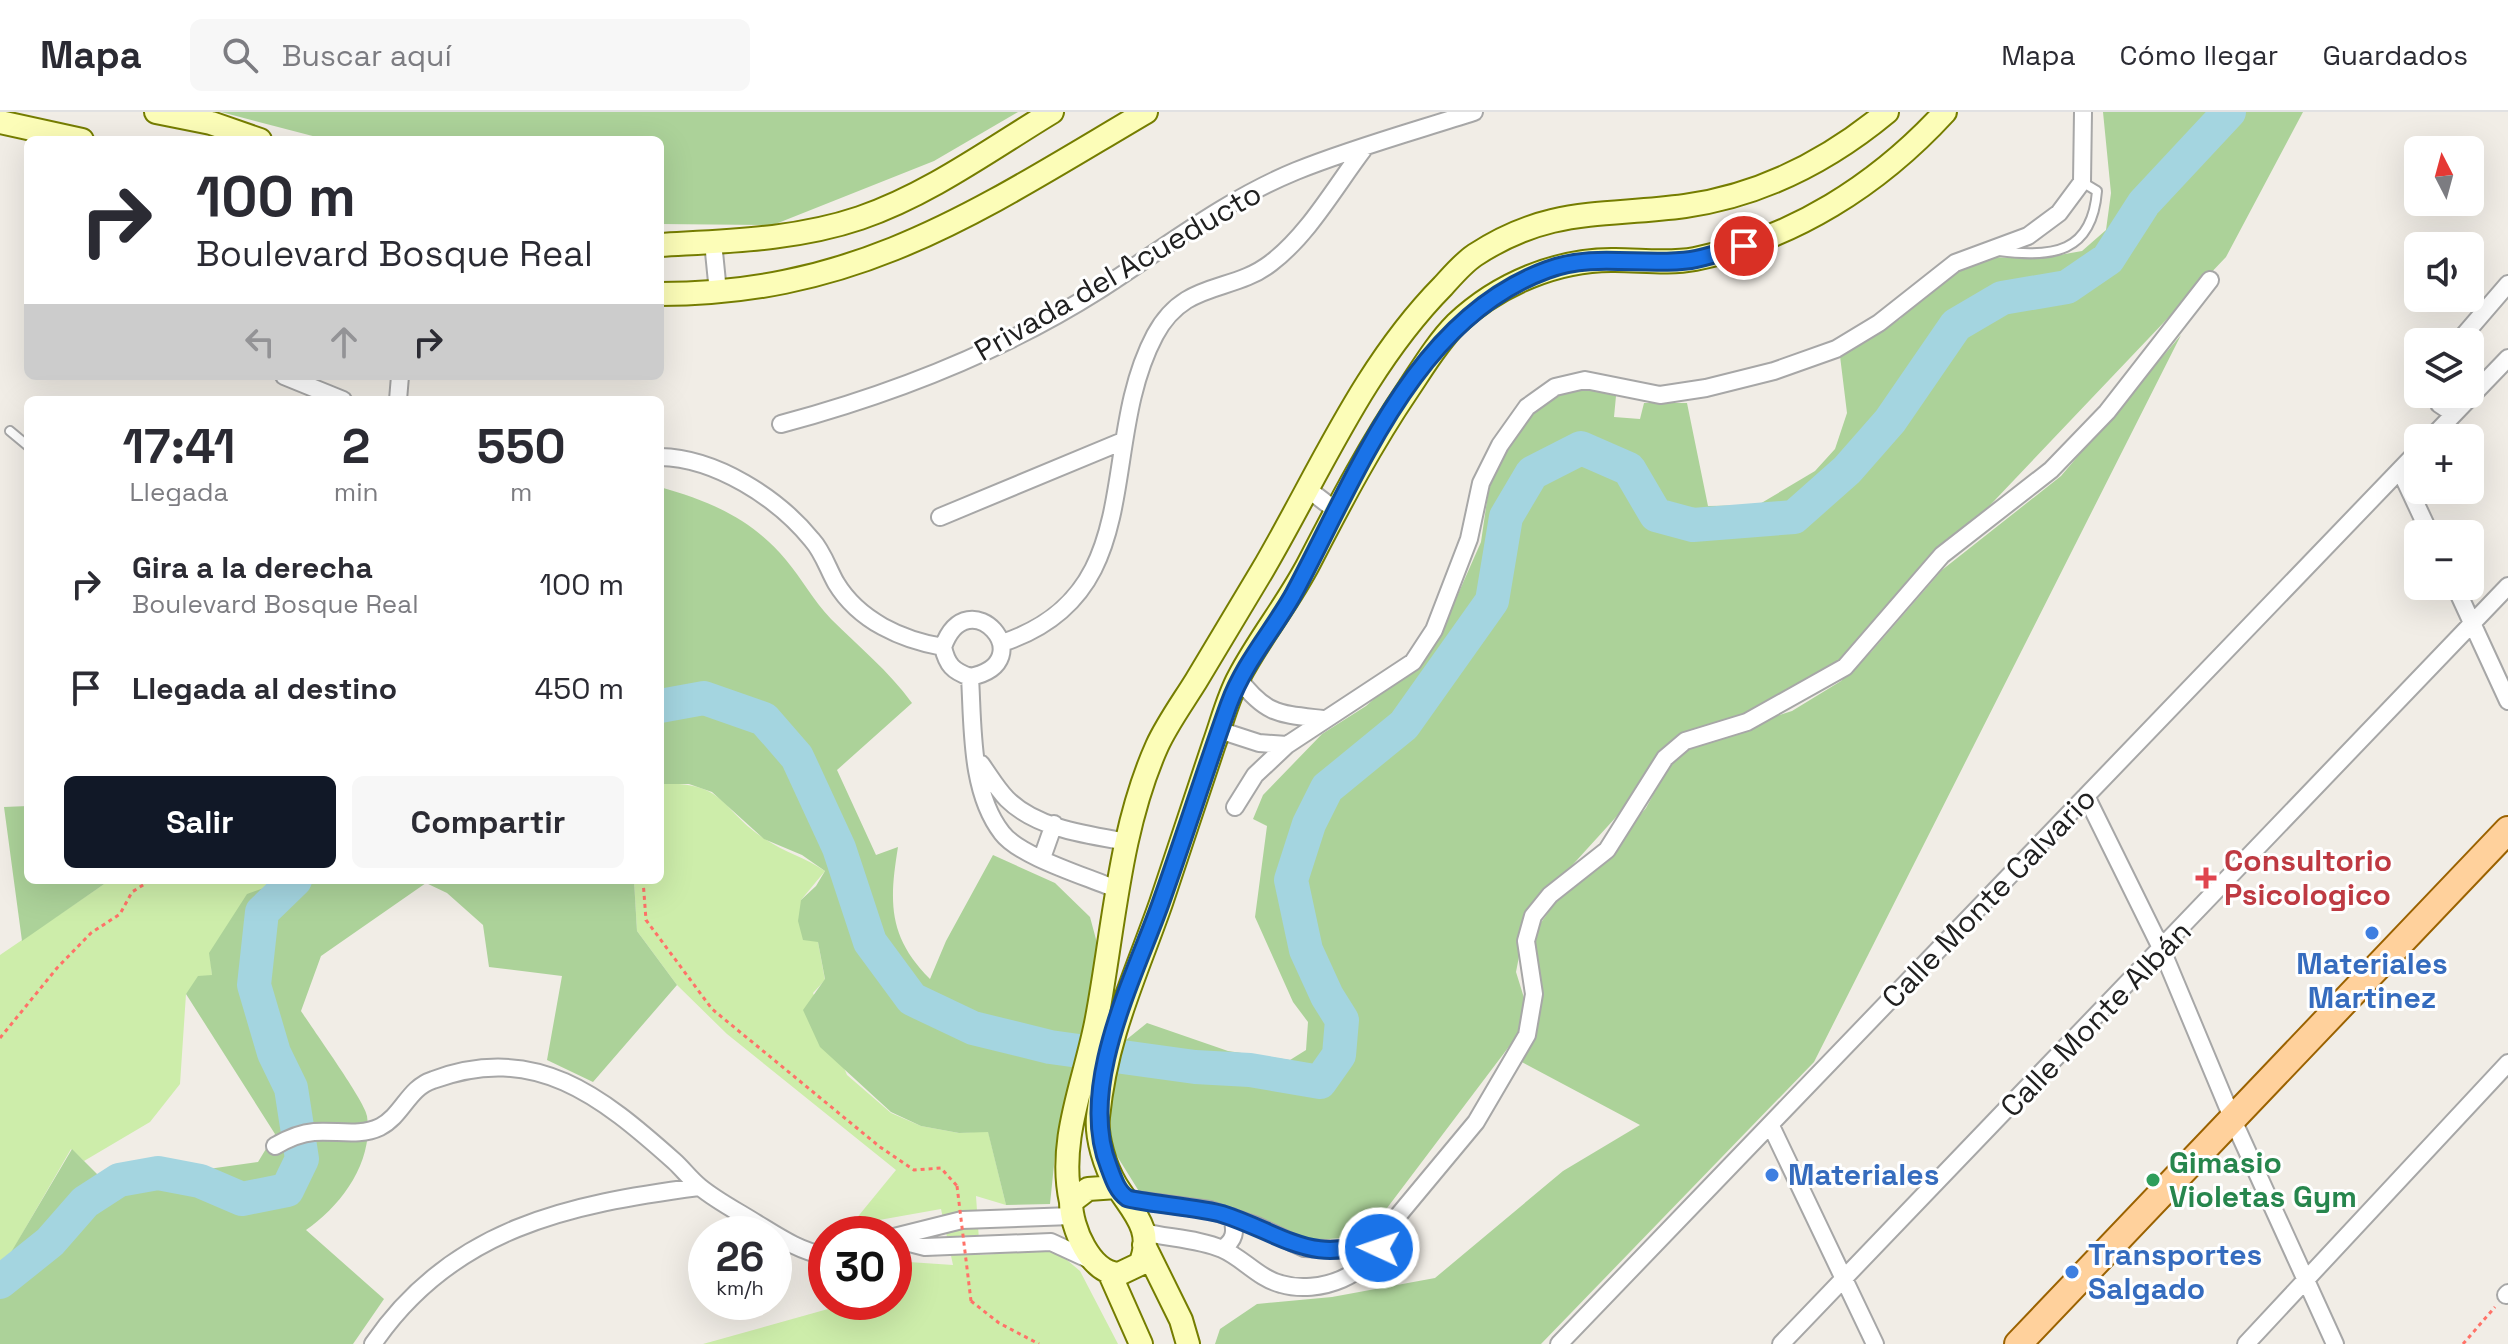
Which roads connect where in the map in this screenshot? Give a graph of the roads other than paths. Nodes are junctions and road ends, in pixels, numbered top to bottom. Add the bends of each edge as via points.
1 (156, 112) edge
2 (1052, 112) edge
3 (1146, 112) edge
4 (1474, 112) edge
5 (1887, 112) edge
6 (1945, 112) edge
7 (2083, 112) edge
8 (0, 122) edge
9 (64, 136) edge
10 (248, 136) edge
11 (1364, 149) junction
12 (2082, 182) junction
13 (713, 242) junction
14 (664, 245) edge
15 (1986, 250) junction
16 (2210, 280) dead end
17 (2508, 284) edge
18 (718, 292) junction
19 (664, 294) edge
20 (2470, 328) edge
21 (2508, 358) edge
22 (294, 380) edge
23 (333, 396) edge
24 (2445, 408) edge
25 (2454, 414) junction
26 (781, 424) dead end
27 (2444, 424) edge
28 (10, 431) dead end
29 (1123, 441) junction
30 (24, 443) edge
31 (664, 458) edge
32 (2404, 466) edge
33 (2400, 470) junction
34 (1309, 490) junction
35 (1334, 509) junction
36 (940, 517) dead end
37 (2423, 520) edge
38 (2508, 586) edge
39 (2461, 600) edge
40 (2472, 623) junction
41 (1002, 643) junction
42 (943, 647) junction
43 (970, 677) junction
44 (1238, 678) junction
45 (2508, 701) edge
46 (1323, 719) junction
47 (1219, 730) junction
48 (1287, 745) junction
49 (975, 756) junction
50 (2086, 796) junction
51 (1235, 807) dead end
52 (1054, 824) junction
53 (2508, 830) edge
54 (1128, 842) junction
55 (1042, 858) junction
56 (1118, 890) junction
57 (2162, 950) junction
58 (1107, 1018) junction
59 (2508, 1063) edge
60 (1087, 1117) junction
61 (2233, 1120) junction
62 (1771, 1126) junction
63 (275, 1146) dead end
64 (699, 1187) junction
65 (1123, 1193) junction
66 (1072, 1209) junction
67 (1232, 1217) junction
68 (912, 1233) edge
69 (1382, 1235) junction
70 (1144, 1239) junction
71 (912, 1243) edge
72 (1222, 1249) junction
73 (808, 1253) edge
74 (1104, 1269) junction
75 (1845, 1280) junction
76 (2306, 1280) junction
77 (373, 1344) edge
78 (1141, 1344) edge
79 (1188, 1344) edge
80 (1559, 1344) edge
81 (1781, 1344) edge
82 (1875, 1344) edge
83 (2018, 1344) edge
84 (2246, 1344) edge
85 (2335, 1344) edge

1 - 10 street
2 - 13 street via 913,194 859,219 766,239
3 - 18 street via 919,241 809,279
4 - 11 street, Privada del Acueducto
5 - 34 street via 1814,164 1755,191 1689,205 1555,218 1474,255 1401,332 1339,428
6 - 35 street via 1908,152 1804,222 1691,260 1587,260 1562,265 1498,292 1456,324 1424,366
7 - 12 street
8 - 9 street
11 - 26 street, Privada del Acueducto via 1295,172 1227,206 1014,338 861,402
11 - 29 street, Privada del Acueducto via 1270,264 1198,292 1174,309 1155,335 1135,387
12 - 15 street via 2059,213 2028,236
12 - 15 lane via 2097,191 2095,213 2082,240 2049,253
13 - 14 street
13 - 18 street
15 - 46 street via 1955,263 1879,323 1836,349 1774,371 1660,395 1585,380 1555,387 1527,407 1500,445 1481,483 1469,539 1434,630 1413,662
16 - 69 street via 2098,422 2051,470 1942,555 1845,667 1747,722 1685,741 1665,758 1607,850 1550,895 1533,916 1526,941 1534,994 1527,1035 1476,1122
17 - 20 street
18 - 19 street
21 - 25 street
22 - 23 street
24 - 25 street
25 - 27 street
28 - 30 lane
29 - 36 street
29 - 41 street, Privada del Acueducto via 1105,540 1088,585 1035,632
31 - 42 street via 729,475 777,503 815,542 839,587 872,621 916,643
32 - 33 street, Calle Monte Calvario
33 - 37 street
33 - 50 street, Calle Monte Calvario
34 - 35 street
34 - 54 street via 1158,744
35 - 44 street via 1291,598
38 - 40 street, Calle Monte Albán
39 - 40 street
40 - 45 street
40 - 57 street, Calle Monte Albán
41 - 42 street via 994,627 971,620 949,631
41 - 43 street via 1000,660 988,674
42 - 43 street via 956,672
43 - 49 street
44 - 46 street via 1257,704 1284,715
44 - 47 street
46 - 48 street
47 - 48 street via 1259,743
47 - 58 street via 1160,906
48 - 51 street via 1255,775
49 - 52 street via 1007,799
49 - 55 street via 987,803 1002,834
50 - 57 street
50 - 62 street, Calle Monte Calvario
52 - 54 street
52 - 55 street
53 - 61 main road
54 - 56 street
55 - 56 street
56 - 58 street
57 - 61 street
57 - 75 street, Calle Monte Albán
58 - 60 street
59 - 76 street
60 - 65 street
60 - 66 street via 1066,1153
61 - 76 street
61 - 83 main road
62 - 75 street
62 - 80 street, Calle Monte Calvario
63 - 64 street via 314,1132 354,1133 380,1127 401,1110 416,1087 472,1068 537,1069 600,1099
64 - 73 street
64 - 77 street via 587,1206 498,1234 426,1283
65 - 66 street via 1088,1189
65 - 67 street
65 - 70 street
66 - 68 street via 962,1220
66 - 74 street via 1084,1245
67 - 69 street via 1304,1248 1327,1251 1356,1247
67 - 72 street via 1236,1230
69 - 72 street via 1379,1248 1363,1266 1321,1286 1280,1284
70 - 72 street
70 - 74 street via 1135,1269
70 - 79 street
71 - 74 street via 1051,1242
74 - 78 street
75 - 81 street, Calle Monte Albán
75 - 82 street
76 - 84 street
76 - 85 street

